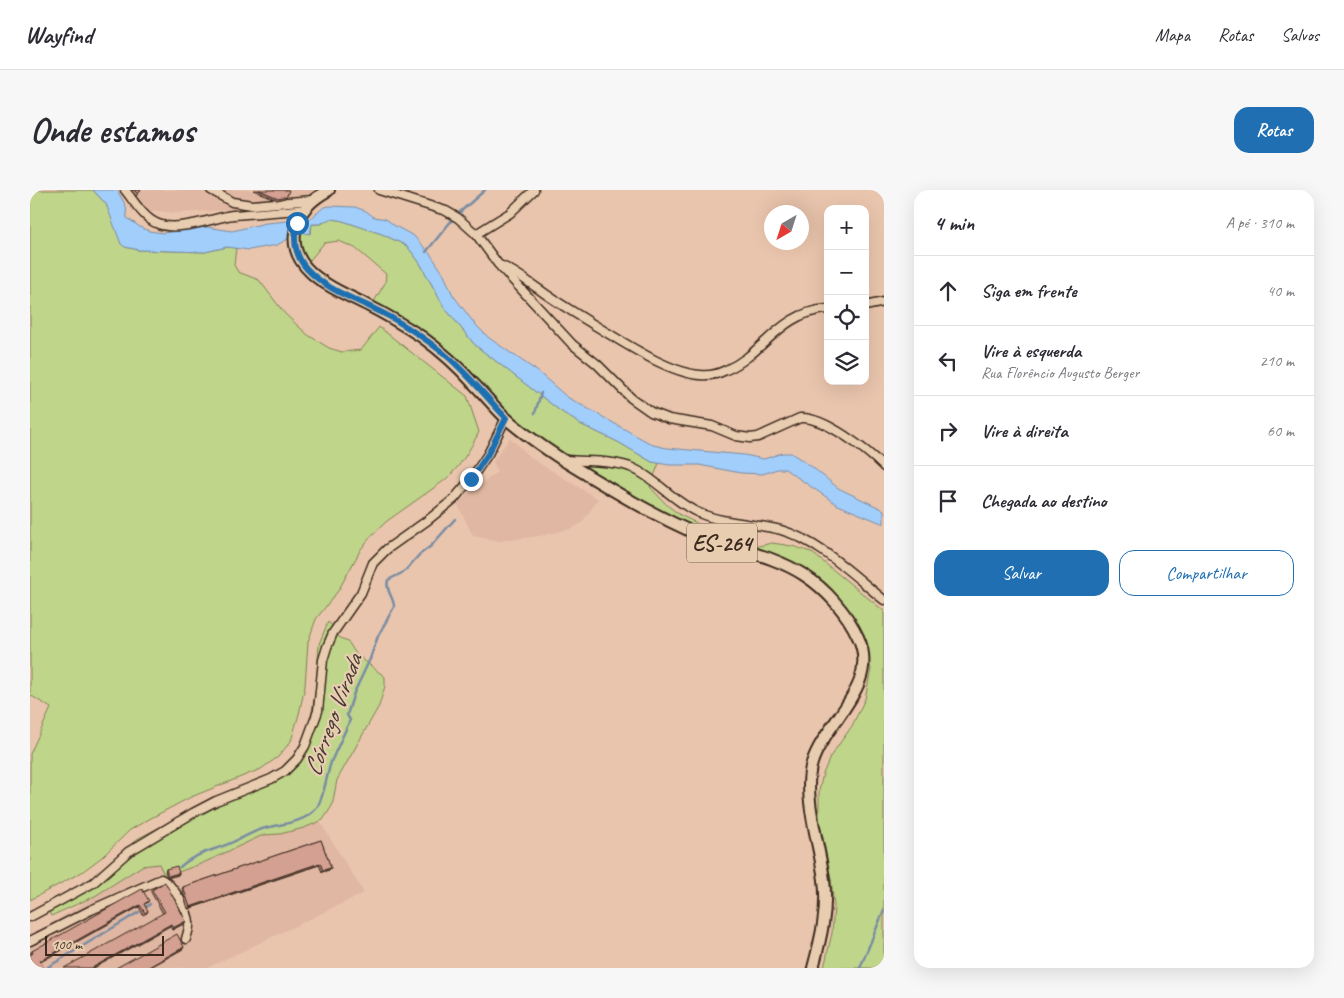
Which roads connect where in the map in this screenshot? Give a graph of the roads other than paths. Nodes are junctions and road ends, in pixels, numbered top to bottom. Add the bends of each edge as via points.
1 (124, 190) edge
2 (211, 190) edge
3 (329, 190) edge
4 (379, 190) edge
5 (534, 190) edge
6 (313, 200) junction
7 (303, 213) junction
8 (476, 234) junction
9 (498, 264) junction
10 (884, 302) edge
11 (869, 305) edge
12 (824, 310) edge
13 (506, 418) junction
14 (564, 460) junction
15 (884, 467) edge
16 (884, 600) edge
17 (30, 917) edge
18 (186, 939) dead end
19 (30, 941) edge
20 (813, 968) edge

1 - 7 street via 157,224
2 - 6 street via 232,202 252,205
3 - 6 main road, ES-264
4 - 8 street via 446,211
5 - 8 street via 510,213
6 - 7 main road, ES-264
7 - 13 main road, ES-264 via 294,237 299,259 307,269 318,280 392,318 444,353
8 - 9 street
9 - 12 street via 516,272 632,348 700,375 713,374 738,364 798,317
9 - 15 street via 572,344 651,412 750,438 807,417 836,431
10 - 11 street
13 - 14 main road, ES-264
13 - 17 street via 488,454 454,499 387,549 373,564 360,593 327,646 318,710 297,759 271,779 193,813 128,852 93,883
14 - 16 street via 630,467 700,513 797,536 815,546
14 - 20 main road, ES-264 via 686,529 773,559 806,576 840,608 860,640 864,664 858,686 820,747 812,763 809,781 825,903 825,920
18 - 19 street via 190,924 188,917 169,883 161,879

